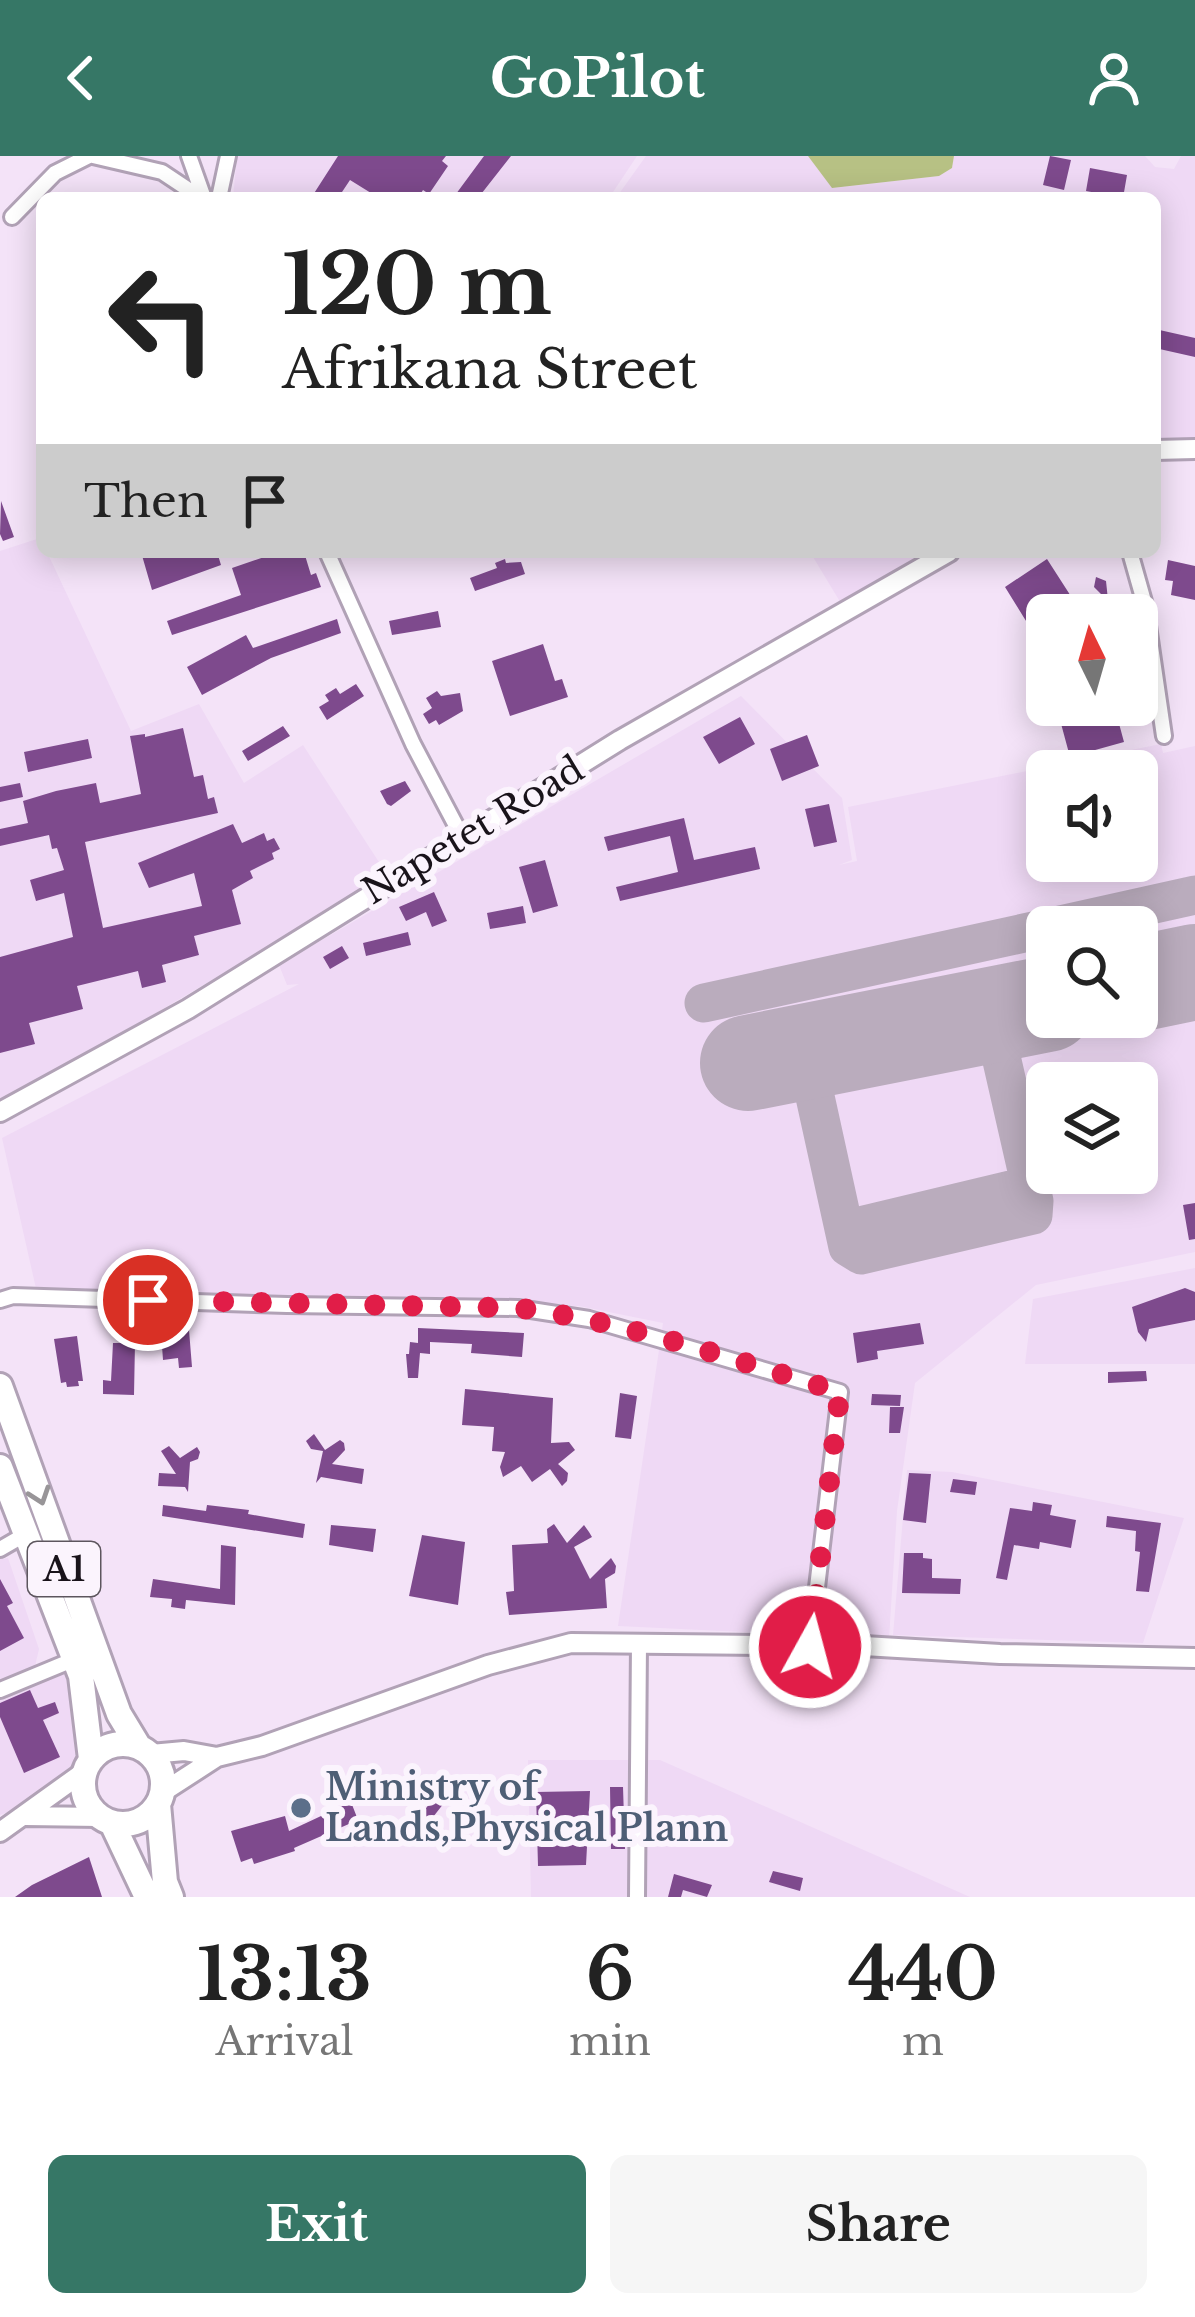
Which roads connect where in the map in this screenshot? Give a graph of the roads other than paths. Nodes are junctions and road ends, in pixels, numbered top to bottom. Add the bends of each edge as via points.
1 (91, 156) edge
2 (189, 156) edge
3 (227, 156) edge
4 (36, 192) edge
5 (36, 192) edge
6 (193, 192) edge
7 (200, 192) edge
8 (220, 192) edge
9 (12, 217) dead end
10 (1195, 448) edge
11 (1161, 450) edge
12 (331, 558) edge
13 (938, 558) edge
14 (1132, 558) edge
15 (1164, 736) dead end
16 (462, 837) junction
17 (0, 1112) edge
18 (0, 1300) edge
19 (0, 1386) edge
20 (0, 1467) edge
21 (26, 1534) junction
22 (0, 1549) edge
23 (639, 1643) junction
24 (810, 1647) junction
25 (1195, 1658) edge
26 (75, 1660) junction
27 (0, 1690) edge
28 (145, 1751) junction
29 (217, 1757) junction
30 (88, 1765) junction
31 (161, 1798) junction
32 (26, 1816) junction
33 (106, 1820) junction
34 (0, 1832) edge
35 (147, 1897) edge
36 (171, 1897) edge
37 (638, 1897) edge

1 - 4 street
1 - 6 street via 162,172
2 - 7 street
3 - 8 street
5 - 9 street
10 - 11 main road
12 - 16 street
13 - 16 main road, Napetet Road
14 - 15 street
16 - 17 main road, Napetet Road via 188,1009
18 - 24 street via 518,1308 589,1319 840,1392
19 -> 28 highway, A1 via 118,1714
20 - 21 highway, A1
21 - 22 street
21 - 26 highway, A1
23 - 24 main road
23 - 29 main road via 534,1651
23 - 37 street
24 - 25 main road
26 - 27 street
26 - 30 highway, A1
28 - 29 main road
28 - 30 highway via 112,1745
28 - 31 highway, A1 via 164,1778
29 - 31 main road
30 - 32 main road
30 - 33 highway, A1 via 85,1796
31 - 33 highway via 137,1822
31 - 36 highway, A1
32 - 33 main road
32 - 34 main road
33 - 35 highway, A1

